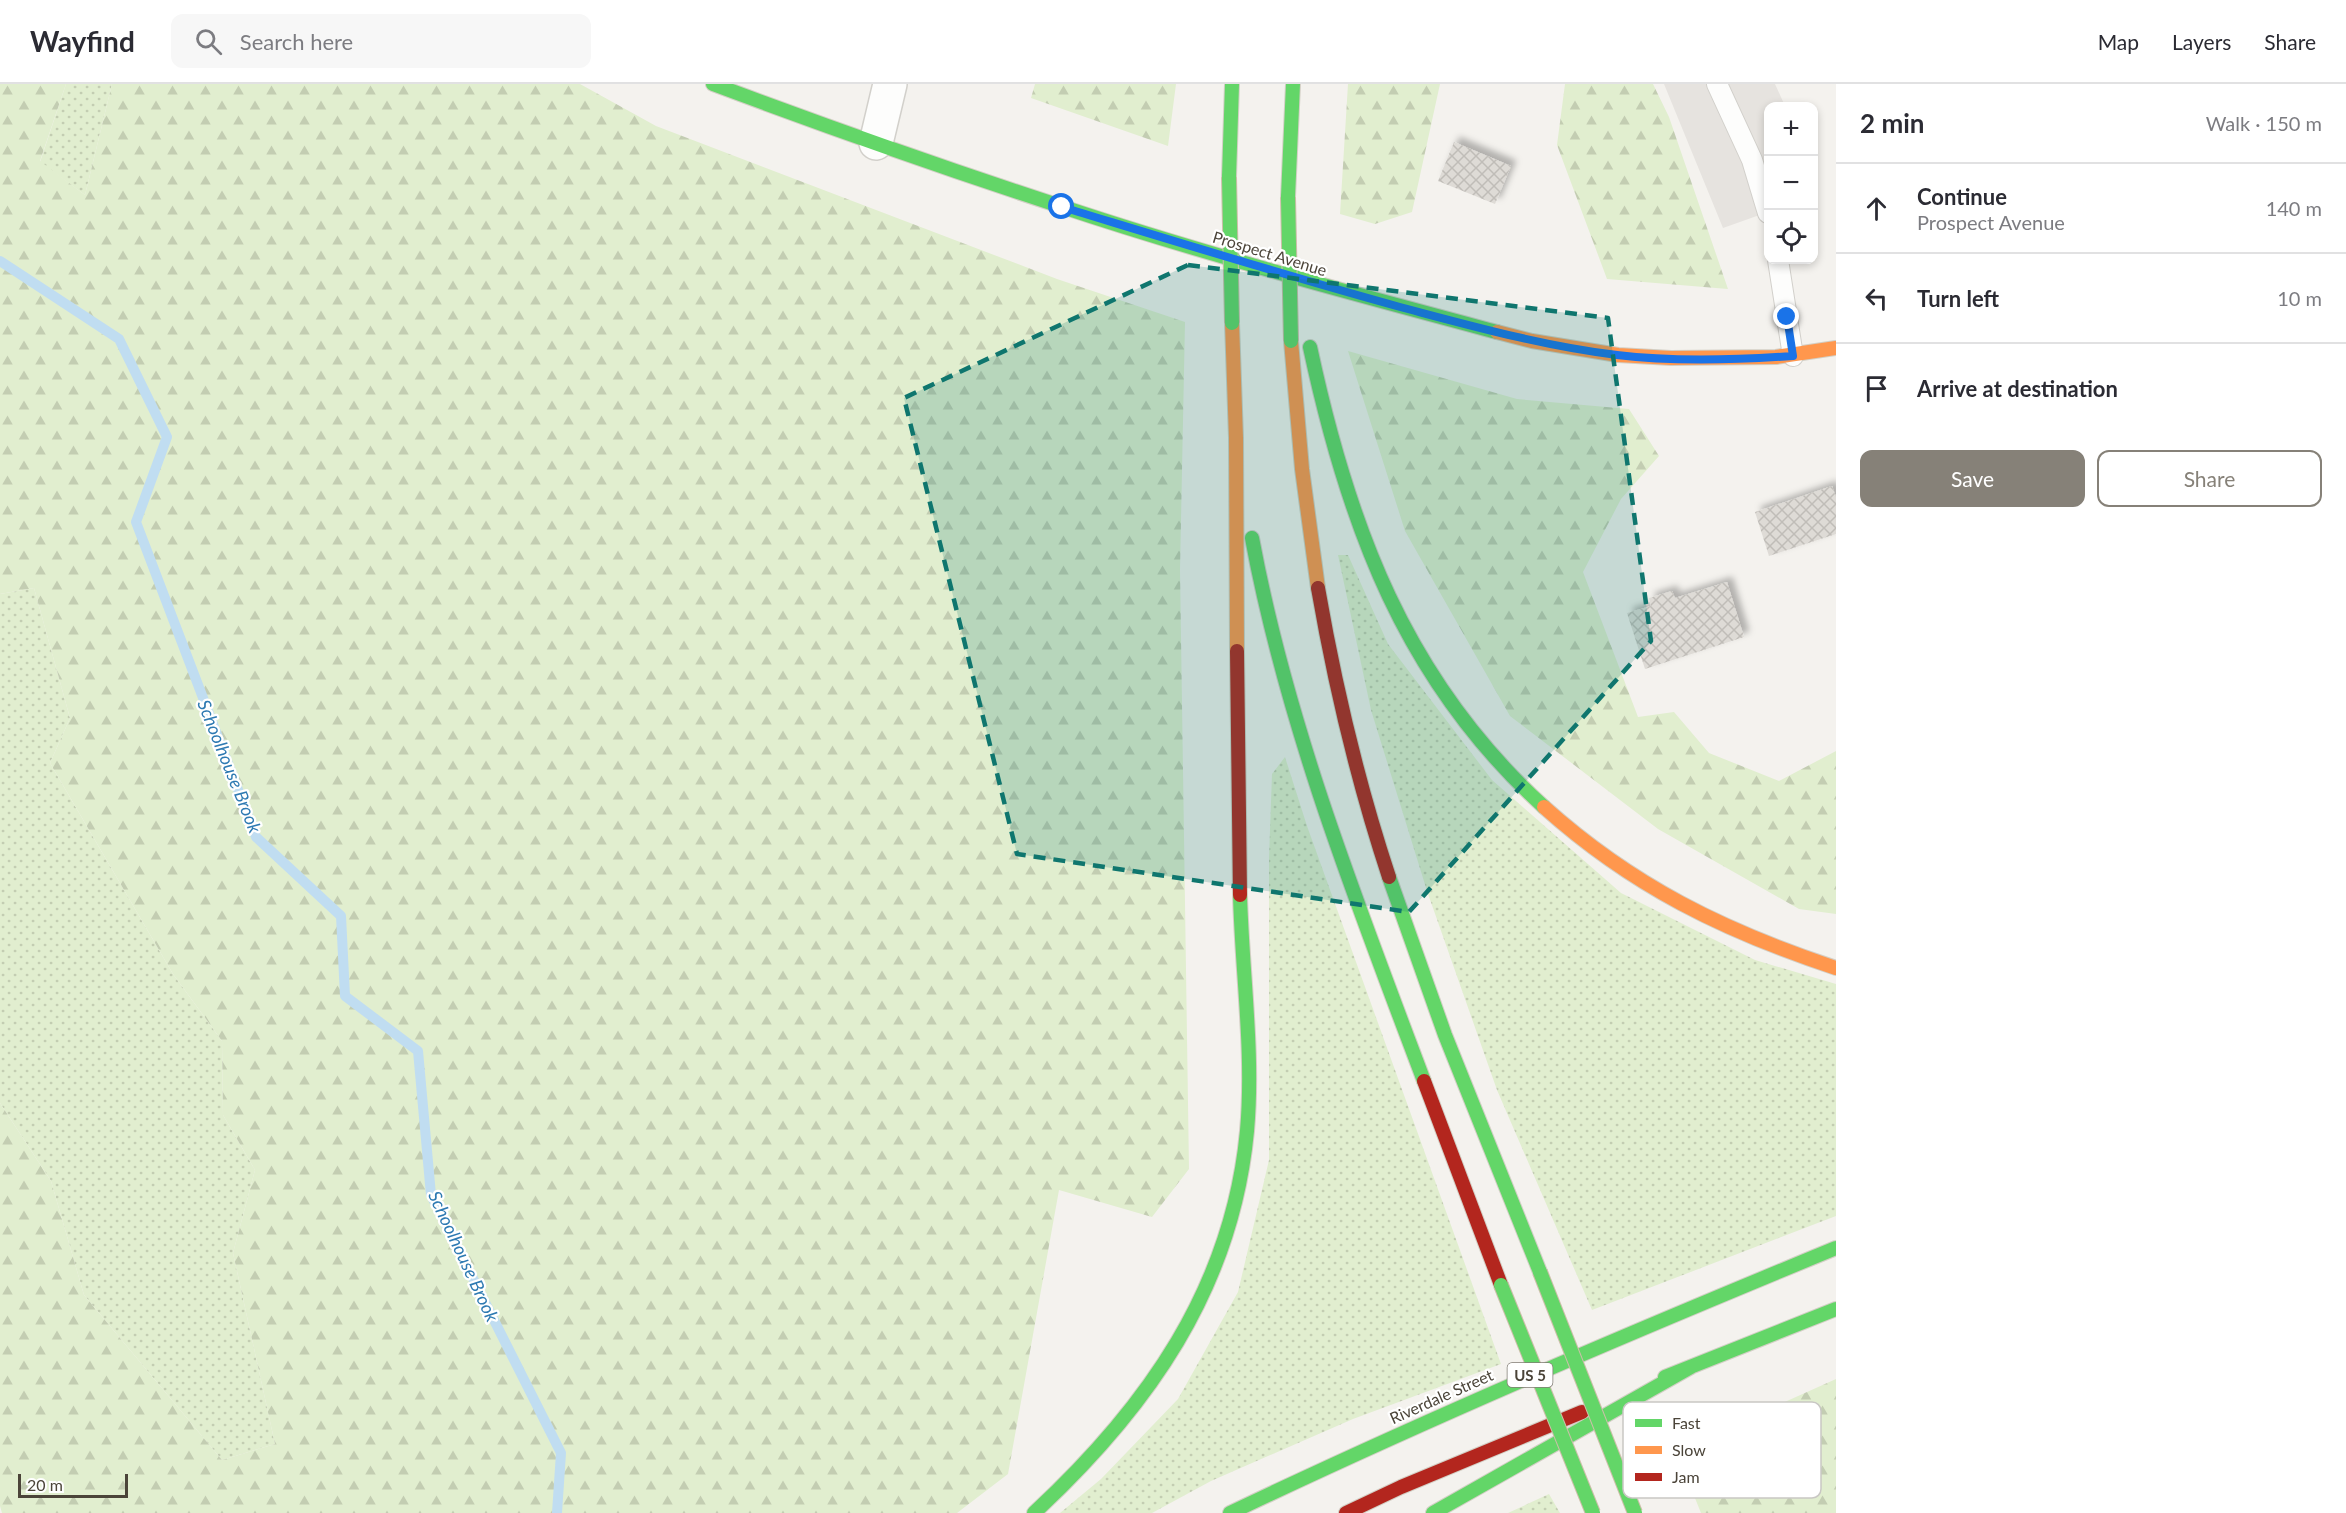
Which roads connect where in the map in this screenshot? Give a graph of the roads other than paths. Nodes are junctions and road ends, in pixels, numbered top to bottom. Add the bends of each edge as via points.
1 (713, 84) edge
2 (890, 84) edge
3 (1232, 84) edge
4 (1293, 84) edge
5 (1717, 84) edge
6 (876, 143) junction
7 (1767, 210) edge
8 (1290, 254) junction
9 (1779, 264) edge
10 (1836, 348) edge
11 (1793, 356) junction
12 (1237, 432) junction
13 (1836, 968) edge
14 (1836, 1248) edge
15 (1836, 1309) edge
16 (1691, 1367) junction
17 (1629, 1402) edge
18 (1623, 1405) edge
19 (1623, 1483) edge
20 (1629, 1498) edge
21 (1034, 1513) edge
22 (1230, 1513) edge
23 (1346, 1513) edge
24 (1433, 1513) edge
25 (1593, 1513) edge
26 (1635, 1513) edge

1 - 6 main road, Prospect Avenue
2 - 6 street
3 - 12 main road, bridge via 1229,177
4 - 8 main road, bridge via 1288,197
5 - 7 lane via 1752,160
6 - 11 main road, Prospect Avenue via 1084,214 1324,286 1532,341 1618,355
8 - 13 main road, bridge via 1319,391 1370,556 1391,603 1450,701 1494,758 1551,814 1596,850 1652,888 1716,923
8 - 19 main road, bridge via 1291,341 1306,509 1339,696 1363,792 1433,1005
9 - 11 lane
10 - 11 main road, Prospect Avenue
12 - 21 main road via 1239,843 1250,1065 1247,1133 1240,1174 1219,1257 1169,1358 1146,1393 1092,1458
12 - 25 main road, bridge via 1254,550 1300,740 1451,1156
14 - 22 main road, Riverdale Street / US 5 via 1433,1418
15 - 16 main road
16 - 17 main road
16 - 23 main road
18 - 24 main road
20 - 26 main road, bridge

